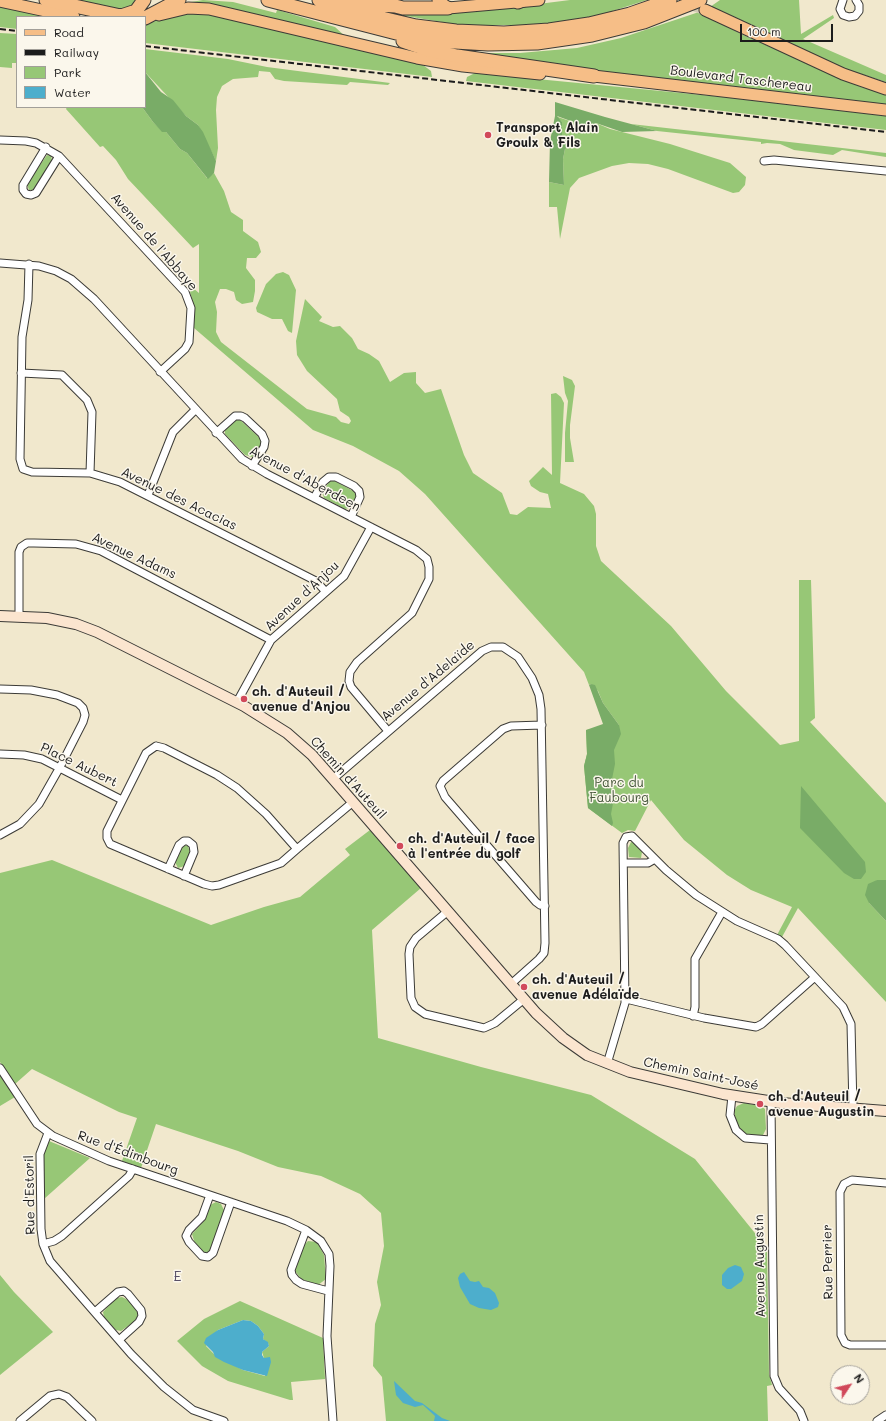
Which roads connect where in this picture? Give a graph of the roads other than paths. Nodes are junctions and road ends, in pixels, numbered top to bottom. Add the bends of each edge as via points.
1 (46, 0) edge
2 (144, 0) edge
3 (179, 0) edge
4 (268, 0) edge
5 (319, 0) edge
6 (411, 0) edge
7 (539, 0) edge
8 (670, 0) edge
9 (843, 0) edge
10 (0, 1) edge
11 (521, 1) edge
12 (858, 1) edge
13 (443, 4) edge
14 (703, 5) edge
15 (395, 6) junction
16 (69, 16) edge
17 (146, 18) edge
18 (146, 19) edge
19 (360, 24) junction
20 (594, 76) junction
21 (886, 88) edge
22 (886, 110) edge
23 (0, 140) edge
24 (46, 147) junction
25 (59, 156) junction
26 (764, 161) dead end
27 (886, 171) edge
28 (0, 263) edge
29 (29, 264) junction
30 (160, 372) junction
31 (21, 373) junction
32 (195, 410) junction
33 (216, 433) junction
34 (252, 466) junction
35 (90, 474) junction
36 (148, 495) junction
37 (314, 498) junction
38 (351, 517) junction
39 (370, 527) junction
40 (326, 592) junction
41 (0, 616) edge
42 (19, 616) junction
43 (271, 640) junction
44 (0, 689) edge
45 (237, 702) junction
46 (542, 725) junction
47 (388, 731) junction
48 (0, 754) edge
49 (60, 767) junction
50 (333, 779) junction
51 (122, 800) junction
52 (353, 802) junction
53 (0, 835) edge
54 (297, 849) junction
55 (655, 859) junction
56 (624, 863) junction
57 (168, 869) junction
58 (184, 876) junction
59 (544, 906) junction
60 (448, 912) junction
61 (722, 912) junction
62 (814, 977) junction
63 (511, 984) junction
64 (524, 999) junction
65 (626, 999) junction
66 (693, 1016) junction
67 (607, 1064) junction
68 (0, 1068) edge
69 (732, 1096) junction
70 (771, 1102) junction
71 (853, 1109) junction
72 (886, 1111) edge
73 (48, 1133) junction
74 (770, 1140) junction
75 (133, 1169) junction
76 (886, 1183) edge
77 (210, 1195) junction
78 (231, 1202) junction
79 (306, 1230) junction
80 (43, 1244) junction
81 (328, 1291) junction
82 (95, 1312) junction
83 (119, 1340) junction
84 (886, 1345) edge
85 (886, 1415) edge
86 (20, 1421) edge
87 (92, 1421) edge
88 (224, 1421) edge
89 (333, 1421) edge
90 (804, 1421) edge
91 (878, 1421) edge

1 - 2 highway via 121,16 136,11
3 - 17 highway
4 - 19 highway
5 - 8 highway via 416,26 504,33 550,30 594,23
5 - 15 highway
6 - 15 highway
7 - 11 main road
9 - 12 street via 840,9 843,15 848,17 855,16 859,11
10 - 16 main road
11 - 13 main road
13 - 15 highway via 411,9
14 - 19 highway via 620,29 537,43 455,42 404,35
14 - 21 main road, Boulevard Taschereau via 843,74
18 - 20 main road, Boulevard Taschereau via 178,10 203,8 410,57 455,65 542,74
19 - 20 highway via 437,52
20 - 22 main road, Boulevard Taschereau
23 - 24 street, Avenue de l'Abbaye via 26,141
24 - 25 street, Avenue de l'Abbaye
24 - 25 street via 24,183 23,190 26,194 36,193
25 - 30 street, Avenue de l'Abbaye via 188,296 191,308 189,342
26 - 27 street
28 - 29 street, Avenue d'Aberdeen
29 - 30 street, Avenue d'Aberdeen via 56,271 81,286
29 - 31 street, Avenue des Acacias
30 - 32 street, Avenue d'Aberdeen
31 - 35 street via 62,375 87,400 92,412
31 - 35 street, Avenue des Acacias via 20,459 23,467 26,471 32,472
32 - 33 street, Avenue d'Aberdeen
32 - 36 street via 173,432
33 - 34 street, Avenue d'Aberdeen via 238,456
33 - 34 street via 234,416 245,418 262,434 265,441
34 - 37 street, Avenue d'Aberdeen
35 - 36 street, Avenue des Acacias via 120,482
36 - 40 street, Avenue des Acacias via 316,581
37 - 38 street, Avenue d'Aberdeen
37 - 38 street via 323,482 332,477 354,486 359,491 360,498
38 - 39 street, Avenue d'Aberdeen
39 - 40 street, Avenue d'Anjou via 347,572
39 - 47 street, Avenue d'Aberdeen via 421,554 426,559 430,571 427,584 412,613 357,662 350,672 351,687
40 - 43 street, Avenue d'Anjou
41 - 42 street, Chemin d'Auteuil
42 - 43 street, Avenue Adams via 21,547 27,543 76,544 101,551
42 - 45 street, Chemin d'Auteuil via 61,621 98,632
43 - 45 street, Avenue d'Anjou
44 - 49 street via 48,692 81,705 84,718
45 - 50 street, Chemin d'Auteuil via 287,733
46 - 47 street, Avenue d'Adelaïde via 539,695 532,678 513,653 497,646 486,648 478,654
46 - 59 street, Avenue d'Adelaïde
46 - 59 street via 511,726 503,729 440,786 445,796 521,884 539,904
47 - 50 street, Avenue d'Adelaïde
48 - 49 street, Place Aubert via 30,755
49 - 51 street, Place Aubert
49 - 53 street via 35,810 20,824
50 - 52 street, Chemin d'Auteuil
51 - 54 street via 146,753 152,748 164,748 237,788 266,814
51 - 57 street via 107,831 108,842 114,847
52 - 54 street
52 - 60 street, Chemin d'Auteuil
54 - 58 street via 281,863 220,885 209,886
55 - 56 street via 648,863
55 - 56 street via 635,837 628,836 623,843
55 - 61 street via 687,889
56 - 65 street
57 - 58 street
57 - 58 street via 179,844 188,842 193,845 194,852
59 - 63 street, Avenue d'Adelaïde via 544,953
60 - 63 street, Chemin d'Auteuil
60 - 64 street via 416,938 410,947 411,998 415,1007 428,1015 484,1028 495,1023
61 - 62 street via 781,941
61 - 66 street via 695,959
62 - 66 street via 756,1027
62 - 71 street via 843,1007 851,1024
63 - 64 street, Chemin d'Auteuil
64 - 67 street, Chemin d'Auteuil via 540,1018 570,1044
65 - 66 street
65 - 67 street
67 - 69 street, Chemin Saint-José via 666,1082
68 - 73 street, Rue d'Édimbourg via 34,1120
69 - 70 street, Chemin Saint-José
69 - 74 street via 730,1115 736,1130 745,1138
70 - 71 street, Chemin Saint-José
70 - 74 street, Avenue Augustin
71 - 72 street, Chemin Saint-José
73 - 75 street, Rue d'Édimbourg via 87,1152
73 - 80 street, Rue d'Estoril via 40,1154
74 - 90 street, Avenue Augustin via 774,1376 779,1388 800,1410
75 - 77 street, Rue d'Édimbourg
75 - 80 street via 126,1180 62,1236
76 - 84 street, Rue Perrier via 852,1180 844,1184 840,1192 842,1335 845,1343 850,1345
77 - 78 street, Rue d'Édimbourg
77 - 78 street via 202,1217 186,1236 202,1256 208,1257 213,1253
78 - 79 street, Rue d'Édimbourg
79 - 81 street, Rue d'Édimbourg via 321,1241 328,1254
79 - 81 street via 291,1270 292,1274 302,1284
80 - 82 street, Rue d'Estoril via 53,1264
81 - 89 street, Rue d'Édimbourg via 327,1349
82 - 83 street, Rue d'Estoril
82 - 83 street via 118,1292 128,1294 141,1310 142,1316
83 - 88 street, Rue d'Estoril via 182,1402 198,1412
85 - 91 street
86 - 87 street via 50,1396 59,1394 67,1397

